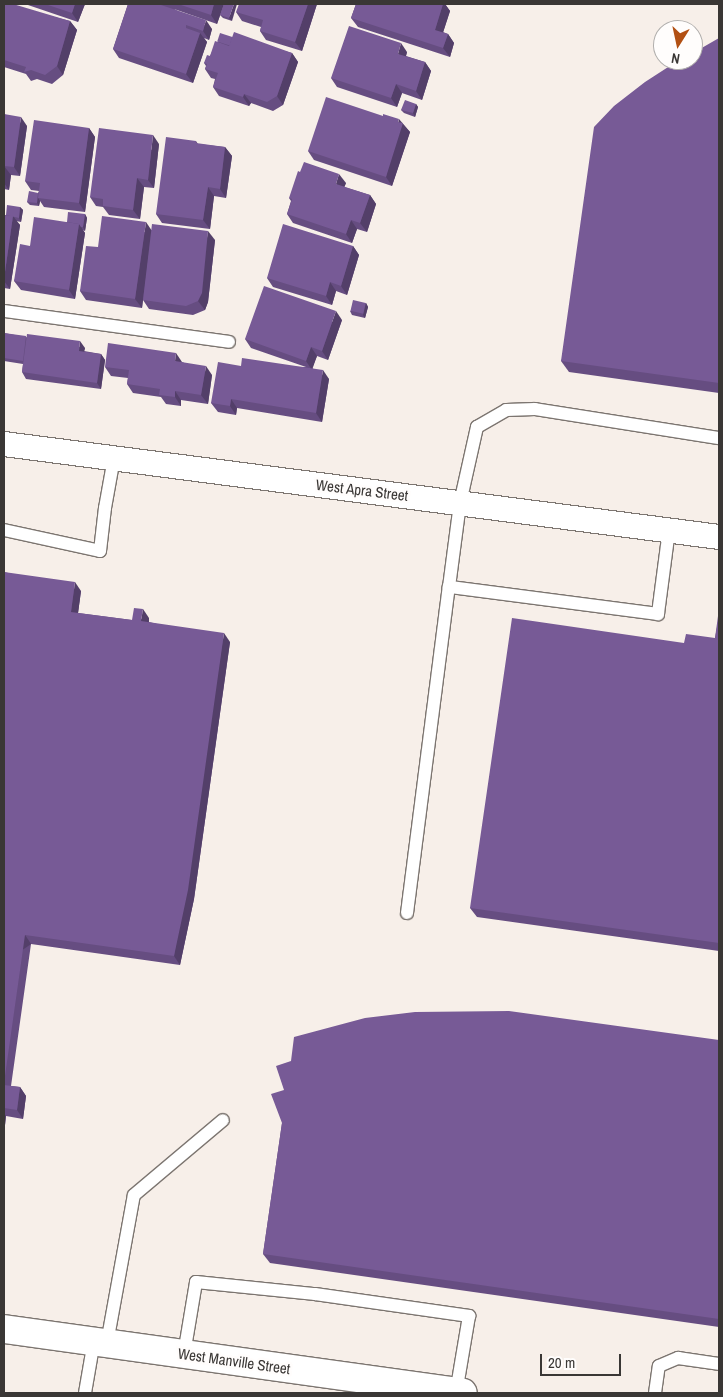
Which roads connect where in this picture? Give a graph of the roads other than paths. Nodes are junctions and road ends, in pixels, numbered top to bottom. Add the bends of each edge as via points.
1 (4, 311) edge
2 (229, 342) dead end
3 (719, 438) edge
4 (4, 444) edge
5 (114, 458) junction
6 (460, 503) junction
7 (4, 530) edge
8 (669, 530) junction
9 (719, 537) edge
10 (449, 586) junction
11 (407, 913) dead end
12 (223, 1120) dead end
13 (4, 1328) edge
14 (100, 1342) junction
15 (184, 1354) junction
16 (719, 1364) edge
17 (85, 1393) edge
18 (458, 1393) edge
19 (655, 1393) edge

1 - 2 lane
3 - 6 lane via 535,409 506,410 477,427
4 - 5 street, West Apra Street
5 - 6 street, West Apra Street
5 - 7 lane via 100,551
6 - 8 street, West Apra Street
6 - 10 lane
8 - 9 street, West Apra Street
8 - 10 lane via 658,614
10 - 11 lane
12 - 14 lane via 134,1195
13 - 14 street, West Manville Street
14 - 15 street, West Manville Street
14 - 17 lane
15 - 18 street, West Manville Street
15 - 18 lane via 196,1282 315,1294 469,1316
16 - 19 lane via 678,1358 659,1366

